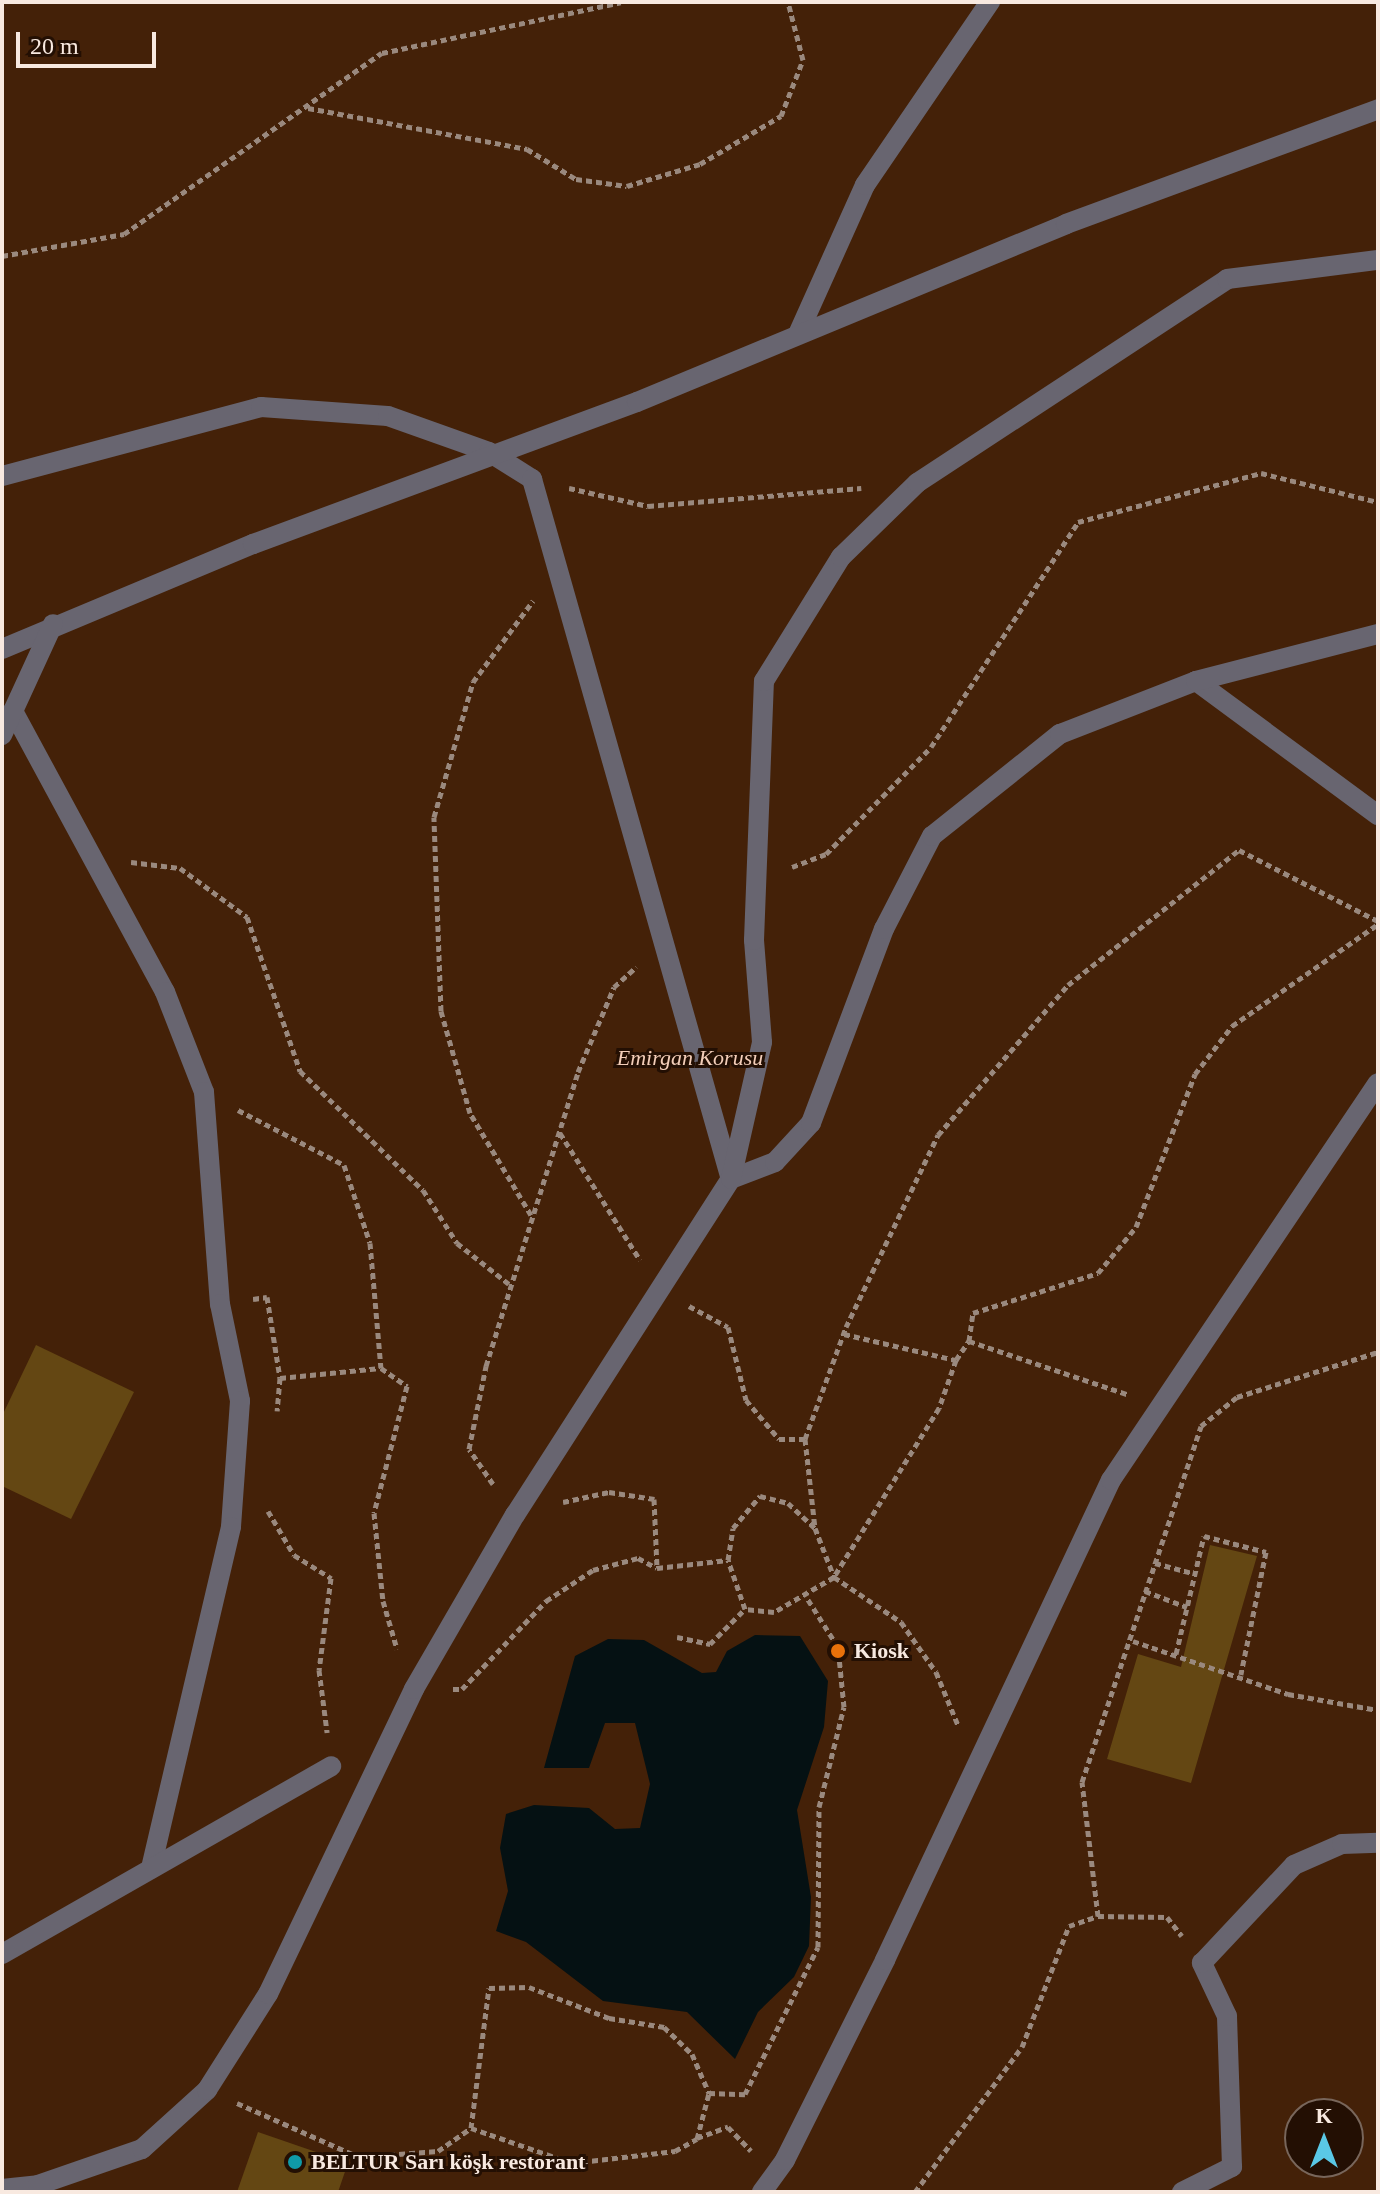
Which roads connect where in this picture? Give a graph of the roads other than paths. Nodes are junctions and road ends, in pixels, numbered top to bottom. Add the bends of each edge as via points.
1 (990, 2) edge
2 (1378, 109) edge
3 (1378, 260) edge
4 (798, 334) junction
5 (489, 452) junction
6 (2, 476) edge
7 (53, 624) junction
8 (1378, 634) edge
9 (2, 649) edge
10 (1196, 681) junction
11 (13, 711) junction
12 (2, 735) edge
13 (1378, 815) edge
14 (1378, 1083) edge
15 (731, 1179) junction
16 (331, 1766) road end
17 (1378, 1843) edge
18 (151, 1869) junction
19 (2, 1954) edge
20 (766, 2186) edge
21 (2, 2189) edge
22 (1184, 2191) edge

1 - 4 lane via 865,185
2 - 4 lane via 1066,224
3 - 15 lane via 1227,279 917,483 841,557 764,681 757,881 762,1042
4 - 5 lane
5 - 6 lane via 388,416 261,407
5 - 7 lane
5 - 15 lane via 532,479
7 - 9 lane
7 - 11 lane
8 - 10 lane
10 - 13 lane
10 - 15 lane via 1060,734 932,836 884,929 811,1123 775,1162
11 - 12 lane
11 - 18 lane via 165,992 204,1092 220,1304 240,1401 231,1527
14 - 20 lane via 1111,1480 976,1766
15 - 21 lane via 515,1515 414,1689 268,1994 207,2090 142,2149 38,2185
16 - 18 lane
17 - 22 lane via 1342,1844 1294,1865 1202,1963 1227,2016 1235,2139 1232,2167
18 - 19 lane

